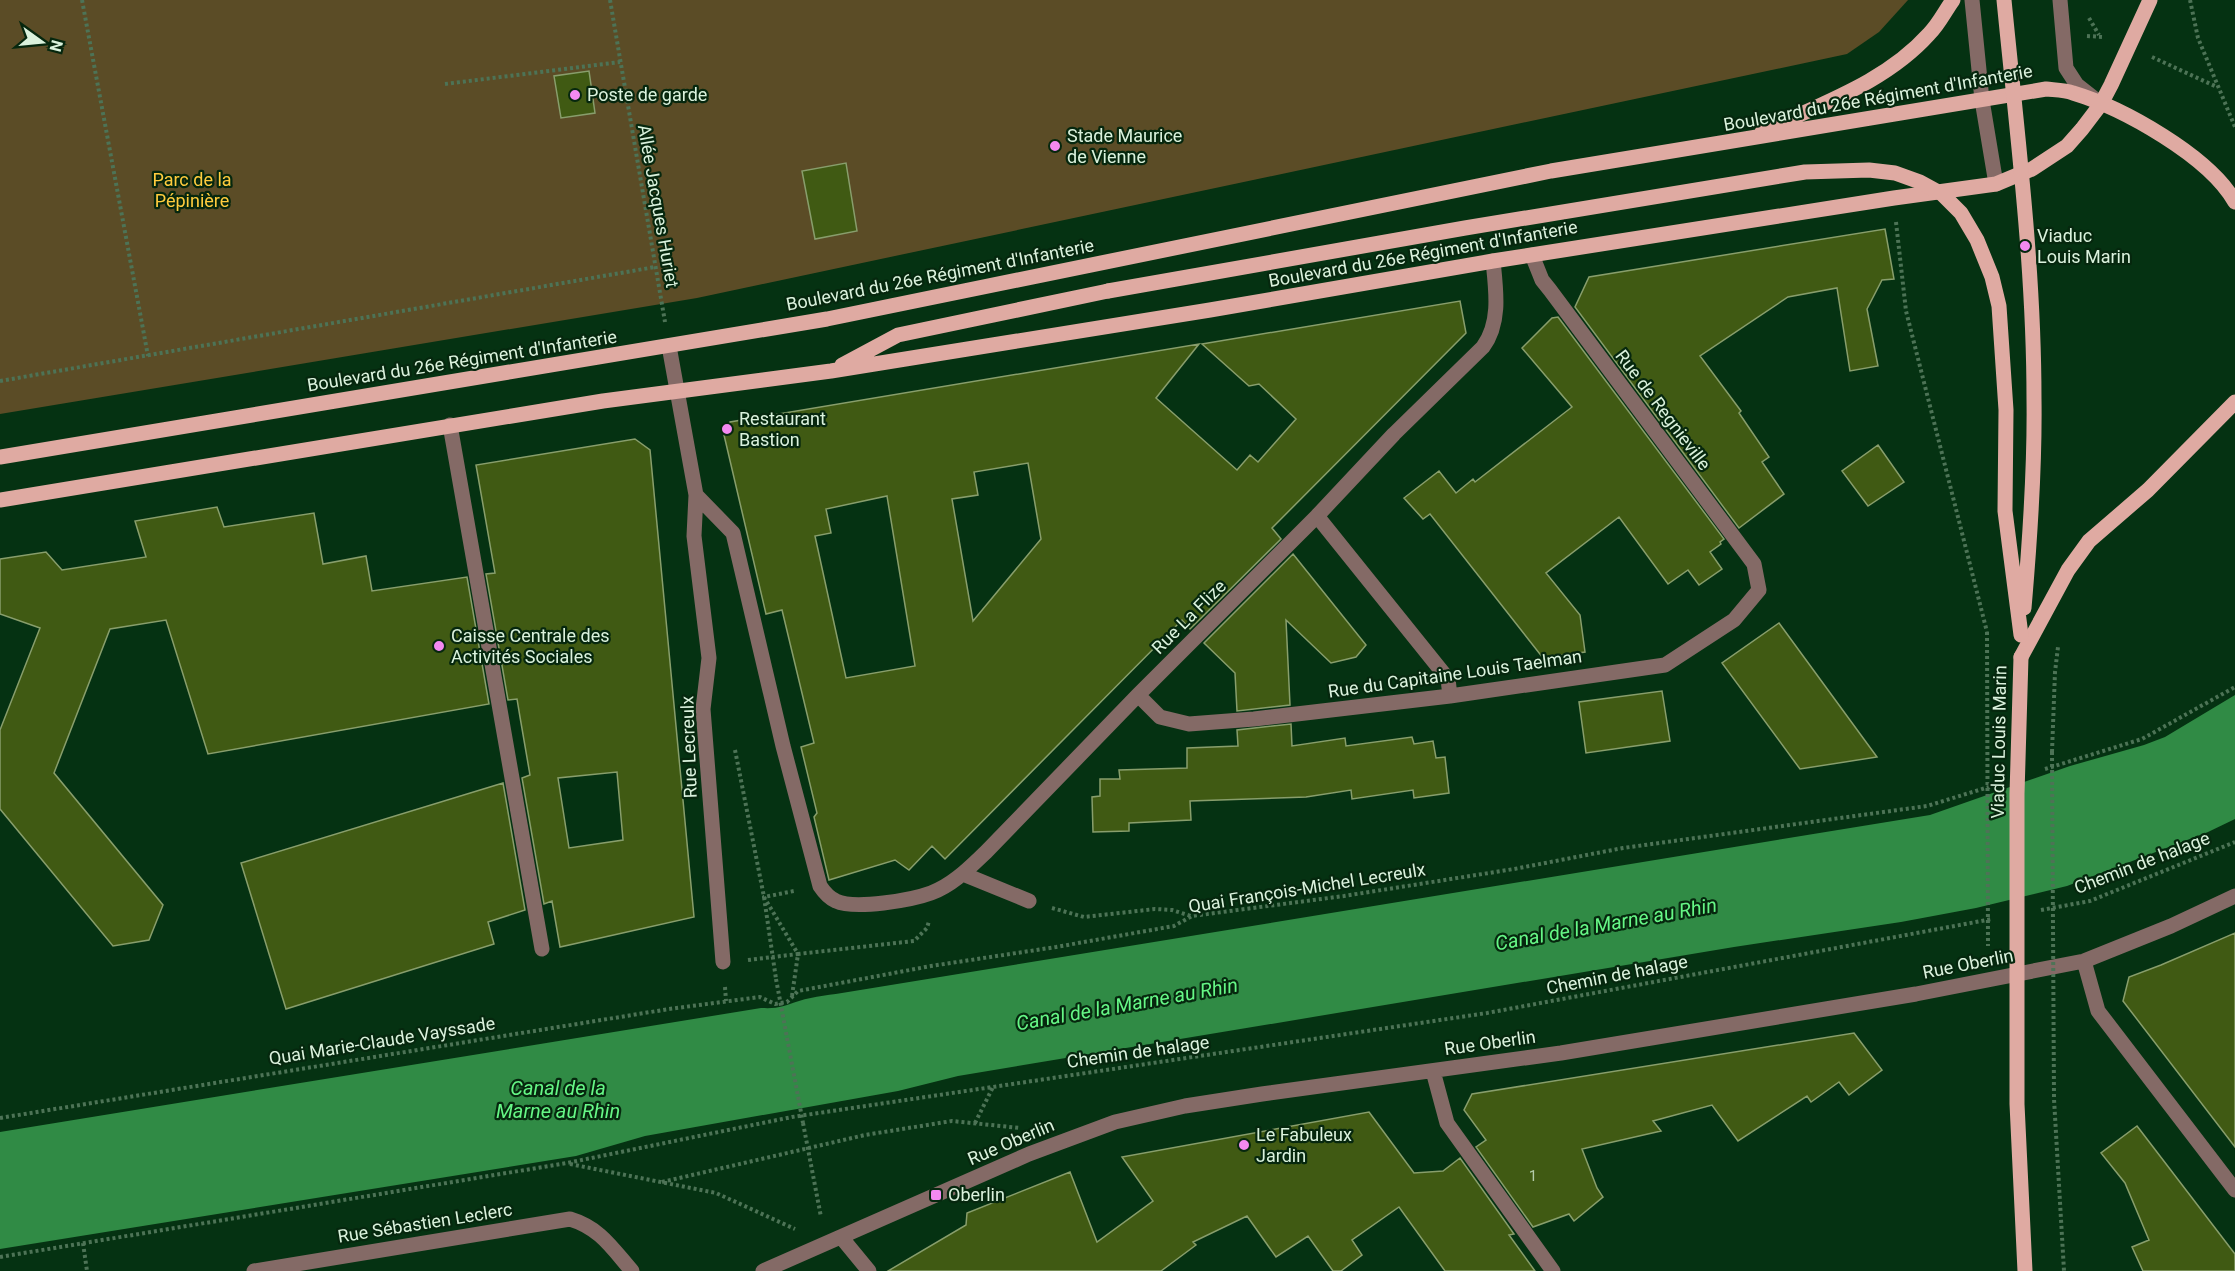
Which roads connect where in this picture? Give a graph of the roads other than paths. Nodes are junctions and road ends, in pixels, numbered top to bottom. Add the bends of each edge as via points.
1 (1953, 0) edge
2 (1972, 0) edge
3 (2004, 0) edge
4 (2060, 0) edge
5 (2150, 0) edge
6 (1982, 100) junction
7 (2100, 104) junction
8 (1743, 140) junction
9 (1996, 184) junction
10 (2235, 202) edge
11 (1532, 255) junction
12 (1493, 261) junction
13 (669, 346) junction
14 (831, 371) junction
15 (677, 391) junction
16 (2235, 402) edge
17 (450, 425) junction
18 (0, 457) edge
19 (696, 495) junction
20 (0, 500) edge
21 (1317, 516) junction
22 (1759, 590) joint
23 (2021, 635) junction
24 (2021, 657) junction
25 (1138, 695) junction
26 (1450, 696) junction
27 (963, 874) junction
28 (2235, 896) edge
29 (1029, 901) road end
30 (542, 949) dead end
31 (2084, 961) junction
32 (723, 962) road end
33 (1433, 1071) junction
34 (2235, 1190) edge
35 (834, 1240) junction
36 (254, 1271) edge
37 (632, 1271) edge
38 (763, 1271) edge
39 (869, 1271) edge
40 (1553, 1271) edge
41 (2025, 1271) edge

1 - 8 main road via 1931,33 1876,78
2 - 6 street
3 - 23 main road, Viaduc Louis Marin, bridge via 2027,244 2034,397 2033,511
4 - 7 street via 2066,68 2077,85
5 - 7 main road
6 - 7 main road, Boulevard du 26e Régiment d'Infanterie via 2046,89 2072,92
6 - 8 main road, Boulevard du 26e Régiment d'Infanterie
6 - 9 street
7 - 9 main road, Boulevard du 26e Régiment d'Infanterie via 2067,146 2032,169
7 - 10 main road via 2195,157 2217,177
8 - 13 main road, Boulevard du 26e Régiment d'Infanterie via 1551,171 864,311
9 - 11 main road, Boulevard du 26e Régiment d'Infanterie
11 - 12 main road, Boulevard du 26e Régiment d'Infanterie
11 - 22 street, Rue de Regnieville via 1542,280 1754,564
12 - 14 main road, Boulevard du 26e Régiment d'Infanterie
12 - 21 street, Rue La Flize via 1495,321 1488,340
13 - 15 street, Rue Lecreulx
13 - 18 main road, Boulevard du 26e Régiment d'Infanterie
14 - 15 main road, Boulevard du 26e Régiment d'Infanterie
14 - 23 main road, bridge via 898,335 1108,291 1805,172 1894,173 1942,194 1961,213 1992,277 1999,306 2006,410 2005,510
15 - 17 main road, Boulevard du 26e Régiment d'Infanterie
15 - 19 street, Rue Lecreulx
16 - 24 main road via 2148,490 2089,541 2068,570
17 - 20 main road, Boulevard du 26e Régiment d'Infanterie
17 - 30 street
19 - 27 street, Rue La Flize via 733,533 820,886 837,902 884,903 932,893
19 - 32 street, Rue Lecreulx via 694,536 709,658 704,718
21 - 25 street, Rue La Flize
21 - 26 street via 1448,680
22 - 26 street, Rue du Capitaine Louis Taelman via 1734,620 1665,665
23 - 24 main road, Viaduc Louis Marin
24 - 41 main road, Viaduc Louis Marin, bridge via 2017,1104
25 - 26 street, Rue du Capitaine Louis Taelman via 1160,717 1189,724
25 - 27 street, Rue La Flize
27 - 29 street
28 - 31 street, Rue Oberlin
31 - 33 street, Rue Oberlin via 1905,996
31 - 34 street via 2098,1011
33 - 35 street, Rue Oberlin via 1185,1106 1115,1122 1029,1154
33 - 40 street via 1447,1123
35 - 38 street, Rue Oberlin
35 - 39 street
36 - 37 street, Rue Sébastien Leclerc via 570,1219 599,1233

